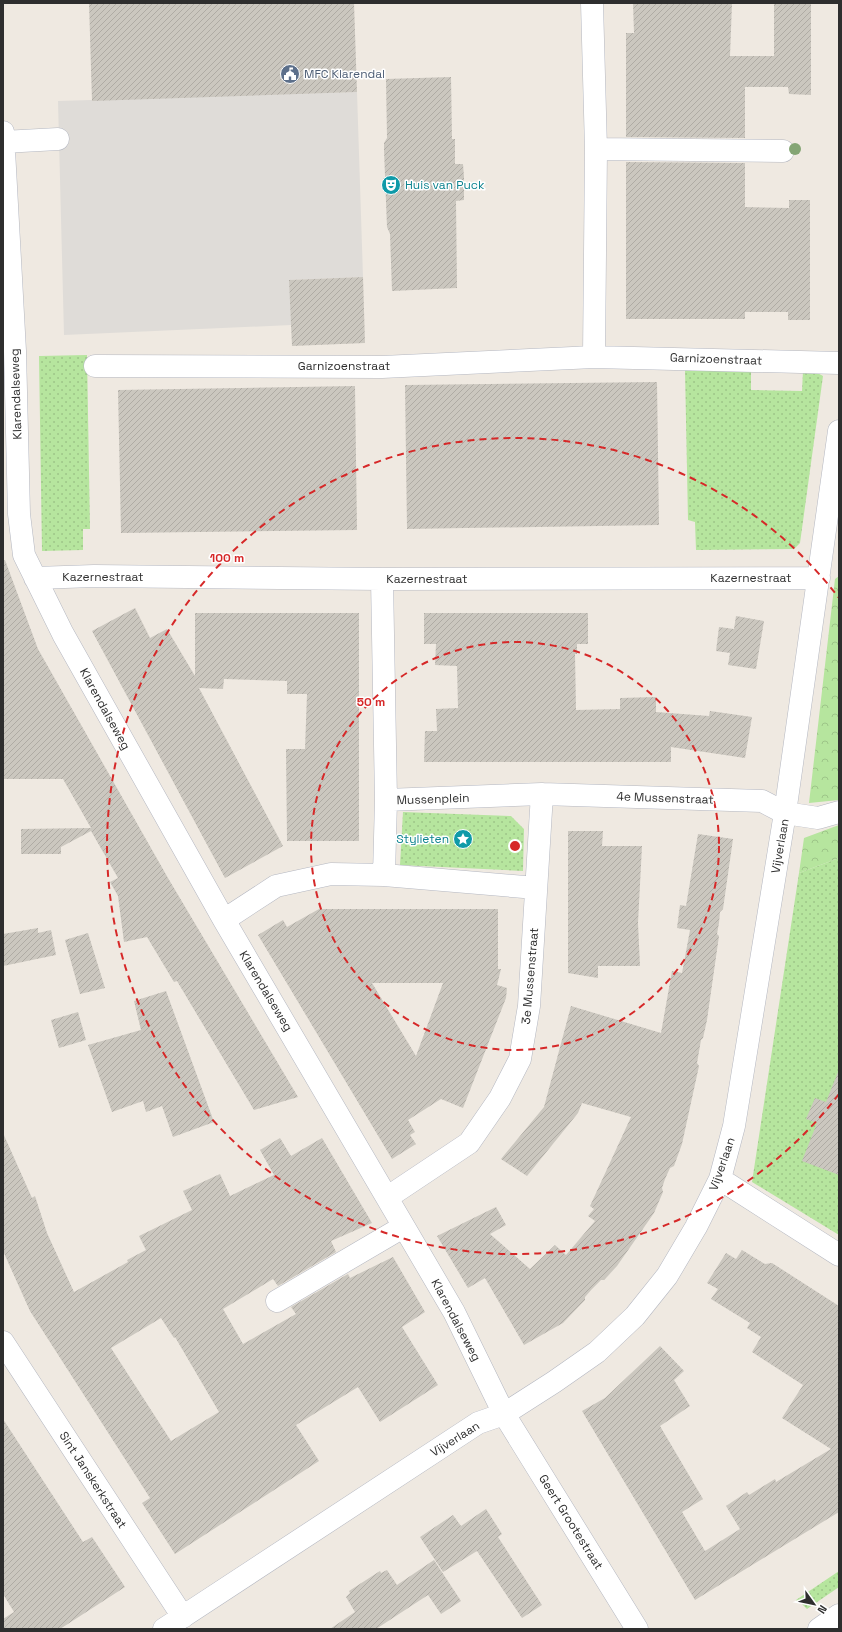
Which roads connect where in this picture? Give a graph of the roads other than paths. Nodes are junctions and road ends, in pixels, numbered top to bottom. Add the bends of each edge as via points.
1 (592, 3) edge
2 (3, 132) edge
3 (58, 139) dead end
4 (3, 142) edge
5 (596, 149) junction
6 (783, 151) dead end
7 (594, 357) junction
8 (839, 363) edge
9 (95, 366) dead end
10 (839, 431) edge
11 (832, 536) edge
12 (35, 578) junction
13 (819, 578) junction
14 (382, 579) junction
15 (542, 794) junction
16 (386, 800) junction
17 (839, 812) edge
18 (785, 813) junction
19 (384, 875) junction
20 (536, 888) junction
21 (224, 920) junction
22 (720, 1179) junction
23 (388, 1197) junction
24 (403, 1227) junction
25 (839, 1255) edge
26 (277, 1301) dead end
27 (3, 1342) edge
28 (504, 1414) junction
29 (839, 1615) edge
30 (183, 1617) junction
31 (164, 1629) edge
32 (637, 1629) edge
33 (818, 1629) edge

1 - 5 street
2 - 4 street, Klarendalseweg
3 - 4 street
4 - 12 street, Klarendalseweg via 14,351 19,514 24,555
5 - 6 street
5 - 7 street
7 - 8 street, Garnizoenstraat
7 - 9 street, Garnizoenstraat via 382,367
10 - 11 street, Vijverlaan
11 - 13 street, Vijverlaan
12 - 14 street, Kazernestraat via 102,576
12 - 21 street, Klarendalseweg via 63,634
13 - 14 street, Kazernestraat
13 - 18 street, Vijverlaan
14 - 16 street
15 - 16 street, Mussenplein
15 - 18 street, 4e Mussenstraat via 762,802
15 - 20 street
16 - 19 street, Mussenplein
17 - 18 street, 4e Mussenstraat via 818,818
18 - 22 street, Vijverlaan via 734,1126
19 - 20 street
19 - 21 street via 331,874 276,886
20 - 23 street, 3e Mussenstraat via 529,1006 520,1059 500,1098 468,1143
21 - 23 street, Klarendalseweg
22 - 25 street
22 - 28 street, Vijverlaan via 696,1228 667,1276 635,1316 598,1352
23 - 24 street, Klarendalseweg
24 - 26 street
24 - 28 street, Klarendalseweg via 454,1312
27 - 30 street, Sint Janskerkstraat
28 - 30 street, Vijverlaan via 478,1423
28 - 32 street, Geert Grootestraat
29 - 33 street
30 - 31 street, Vijverlaan

